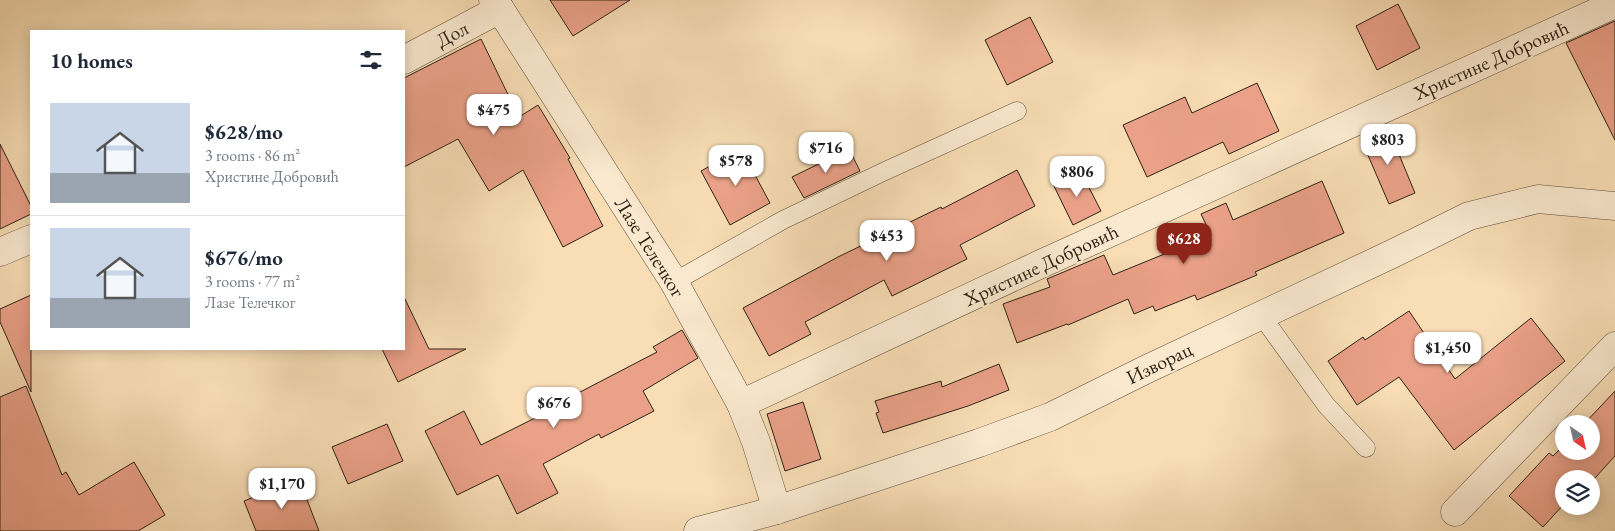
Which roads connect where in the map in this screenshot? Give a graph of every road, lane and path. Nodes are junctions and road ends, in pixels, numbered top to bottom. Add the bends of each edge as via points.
1 (497, 4) edge
2 (1615, 4) edge
3 (405, 59) edge
4 (1018, 111) dead end
5 (1615, 206) edge
6 (30, 239) edge
7 (0, 252) edge
8 (674, 282) junction
9 (1261, 315) junction
10 (1615, 346) edge
11 (740, 404) junction
12 (1366, 448) dead end
13 (777, 510) junction
14 (1455, 512) dead end
15 (698, 531) edge

1 - 3 street, Дол
1 - 8 street, Лазе Телечког
2 - 11 street, Христине Добровић
4 - 8 lane via 783,220
5 - 9 street, Изворац via 1538,199 1469,216
6 - 7 street
8 - 11 street, Лазе Телечког
9 - 12 lane via 1326,405
9 - 13 street, Изворац via 1050,417
10 - 14 street
11 - 13 street, Лазе Телечког via 756,442
13 - 15 street, Изворац

